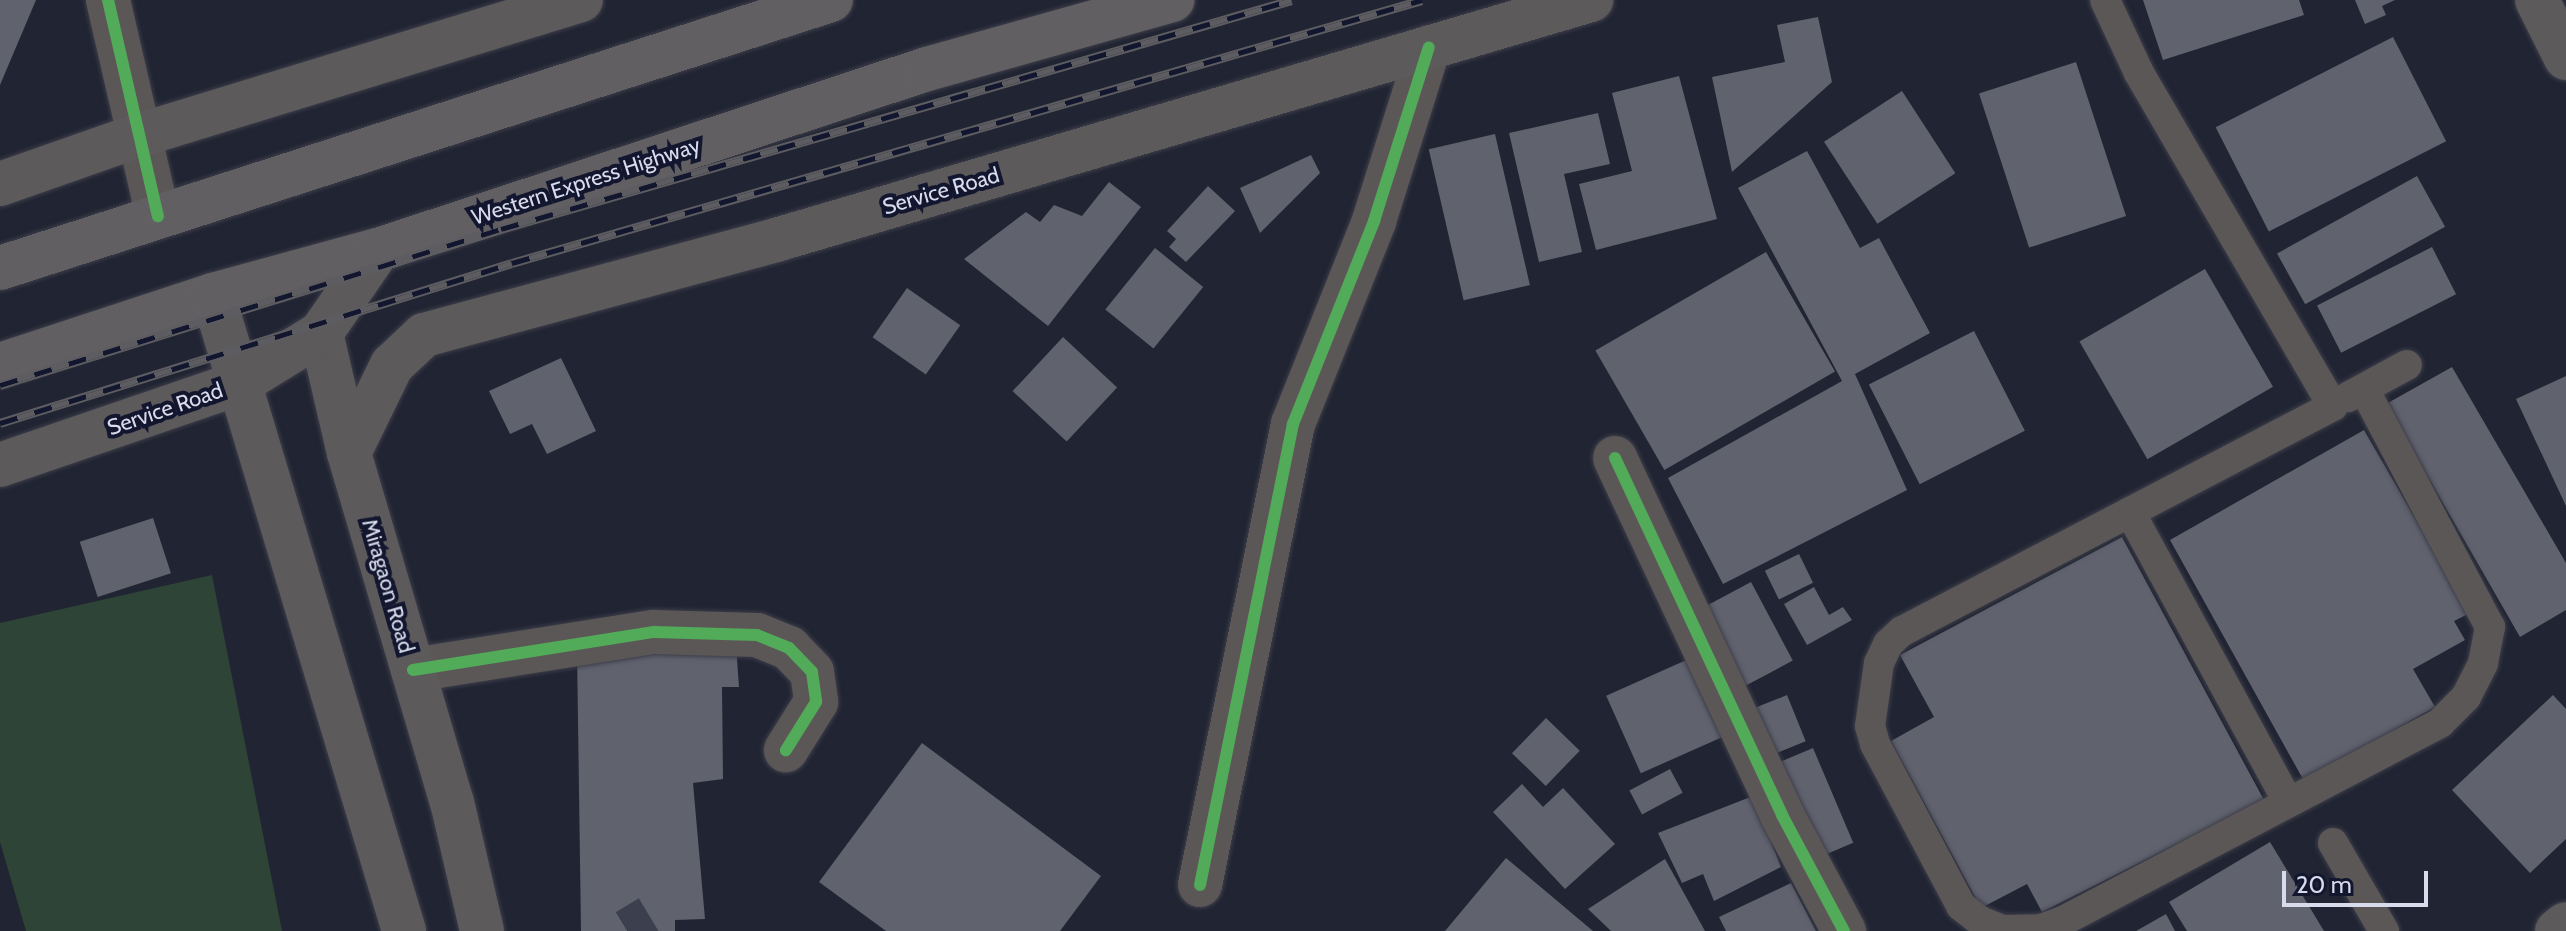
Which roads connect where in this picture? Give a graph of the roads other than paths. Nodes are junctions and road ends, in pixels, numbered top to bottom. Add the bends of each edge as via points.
1 (108, 0) edge
2 (581, 0) edge
3 (831, 0) edge
4 (1173, 0) edge
5 (1591, 0) edge
6 (2105, 0) edge
7 (2537, 0) edge
8 (1429, 47) junction
9 (2566, 58) edge
10 (140, 135) junction
11 (0, 184) edge
12 (158, 216) junction
13 (378, 250) junction
14 (0, 268) edge
15 (213, 295) junction
16 (321, 333) junction
17 (0, 365) edge
18 (2407, 365) dead end
19 (240, 383) junction
20 (2364, 389) junction
21 (2333, 406) junction
22 (349, 453) junction
23 (1615, 458) dead end
24 (0, 465) edge
25 (2130, 512) junction
26 (413, 670) junction
27 (786, 750) dead end
28 (2288, 802) junction
29 (2333, 843) dead end
30 (1200, 885) dead end
31 (2566, 924) edge
32 (404, 931) edge
33 (482, 931) edge
34 (1844, 931) edge
35 (2384, 931) edge
36 (2557, 931) edge

1 - 10 street
2 - 10 main road
3 - 12 highway
4 - 13 highway, Western Express Highway via 927,69
5 - 8 main road, Service Road
6 - 21 lane via 2139,73
7 - 9 main road
8 - 22 main road, Service Road via 776,240 424,335 392,365
8 - 30 street via 1374,221 1293,424
10 - 11 main road
10 - 12 street
12 - 14 highway
13 - 15 highway, Western Express Highway
13 - 16 main road
15 - 17 highway, Western Express Highway
15 - 19 main road
16 - 19 main road, Service Road
16 - 22 main road, Miragaon Road
18 - 20 lane
19 - 24 main road, Service Road
19 - 32 main road
20 - 21 lane
20 - 28 lane via 2490,627 2483,663 2466,697 2440,723
21 - 25 lane
22 - 26 main road, Miragaon Road
23 - 34 street via 1782,815
25 - 28 lane
25 - 28 lane via 1902,631 1879,663 1870,726 1875,744 1961,906 2002,930 2041,929
26 - 27 street via 654,632 757,635 789,648 812,672 816,702
26 - 33 main road, Miragaon Road
29 - 35 lane
31 - 36 main road

